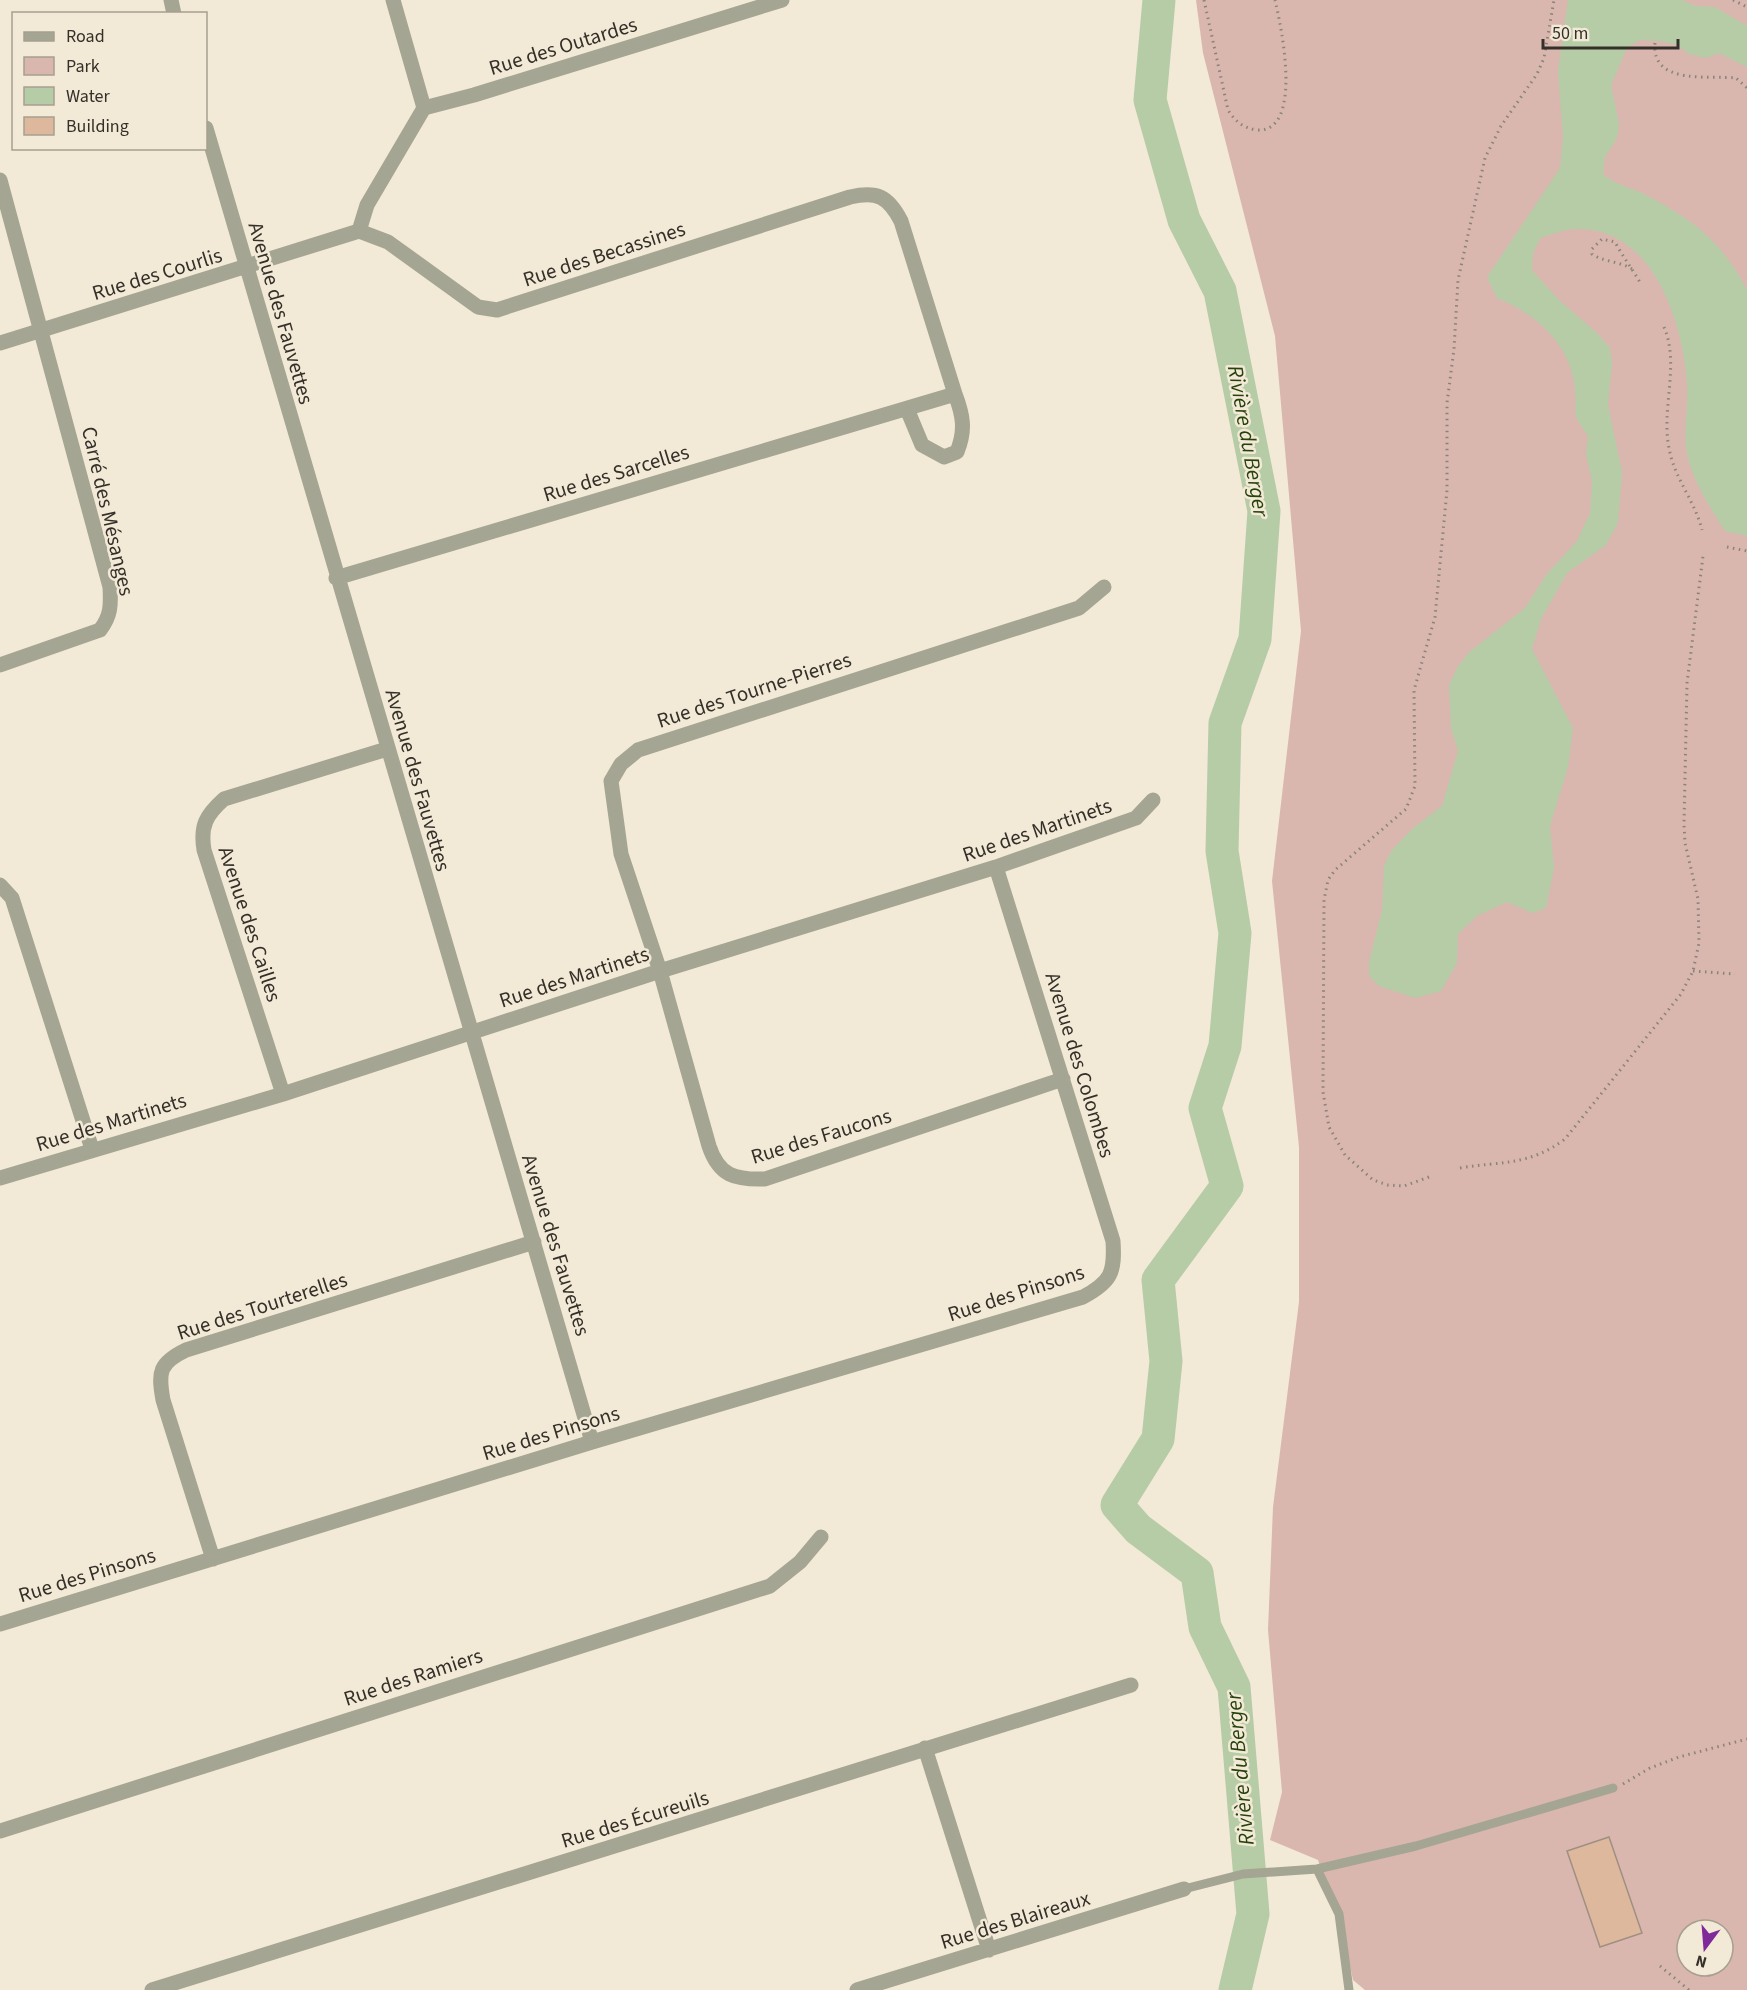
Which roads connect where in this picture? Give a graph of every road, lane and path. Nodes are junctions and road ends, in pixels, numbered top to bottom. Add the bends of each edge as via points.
1 (393, 0) edge
2 (782, 0) edge
3 (1204, 0) edge
4 (1275, 0) edge
5 (1554, 0) edge
6 (1733, 0) edge
7 (1747, 7) edge
8 (1655, 43) dead end
9 (1747, 88) edge
10 (424, 108) junction
11 (207, 132) edge
12 (0, 180) edge
13 (359, 231) junction
14 (246, 268) junction
15 (1632, 268) junction
16 (1641, 284) dead end
17 (1664, 327) dead end
18 (41, 331) junction
19 (0, 343) edge
20 (955, 394) junction
21 (907, 409) junction
22 (1702, 530) dead end
23 (1727, 547) dead end
24 (1747, 551) edge
25 (1704, 556) dead end
26 (336, 578) junction
27 (1104, 586) dead end
28 (0, 664) edge
29 (387, 749) junction
30 (1153, 800) dead end
31 (996, 867) junction
32 (0, 885) edge
33 (660, 971) junction
34 (1693, 971) junction
35 (1735, 974) dead end
36 (471, 1032) junction
37 (1062, 1079) junction
38 (283, 1094) junction
39 (92, 1149) junction
40 (1460, 1168) dead end
41 (1429, 1177) dead end
42 (0, 1178) edge
43 (534, 1242) junction
44 (1110, 1276) joint
45 (592, 1442) junction
46 (821, 1537) dead end
47 (213, 1558) junction
48 (0, 1624) edge
49 (1131, 1686) dead end
50 (1747, 1739) edge
51 (925, 1748) junction
52 (1613, 1788) joint
53 (0, 1831) edge
54 (1317, 1869) junction
55 (1184, 1889) joint
56 (989, 1950) junction
57 (1660, 1966) dead end
58 (187, 1985) edge
59 (152, 1990) edge
60 (857, 1990) edge
61 (1349, 1990) edge
62 (1689, 1990) edge

1 - 10 street
2 - 10 street, Rue des Outardes
3 - 4 path via 1228,110 1235,121 1260,130 1273,125 1282,113 1286,92 1283,40
5 - 41 path via 1549,41 1537,74 1501,126 1485,158 1458,280 1447,403 1444,529 1435,616 1414,690 1416,767 1412,799 1396,819 1335,870 1328,880 1324,900 1323,1092 1329,1127 1345,1155 1373,1180 1404,1186
6 - 7 path
8 - 9 path via 1654,54 1660,64 1673,72 1688,77 1736,78
10 - 13 street via 367,205
11 - 14 street, Avenue des Fauvettes
12 - 18 street, Carré des Mésanges
13 - 14 street, Rue des Courlis
13 - 20 street, Rue des Becassines via 388,242 478,307 497,310 850,197 879,196 892,204 901,221
14 - 18 street, Rue des Courlis
14 - 26 street, Avenue des Fauvettes
15 - 15 path via 1615,242 1602,239 1592,249 1597,258
15 - 16 path
17 - 22 path via 1669,354 1668,446
18 - 19 street, Rue des Courlis
18 - 28 street, Carré des Mésanges via 110,587 109,618 100,630
20 - 21 street, Rue des Sarcelles
20 - 21 street via 964,419 963,438 957,452 944,457 922,445
21 - 26 street, Rue des Sarcelles
23 - 24 path
25 - 34 path via 1690,642 1686,708 1685,843 1700,922
26 - 29 street, Avenue des Fauvettes
27 - 33 street, Rue des Tourne-Pierres via 1079,608 638,750 621,764 611,781 621,854
29 - 36 street, Avenue des Fauvettes
29 - 38 street, Avenue des Cailles via 224,799 202,824 204,850
30 - 31 street, Rue des Martinets via 1136,818
31 - 33 street, Rue des Martinets
31 - 37 street, Avenue des Colombes
32 - 39 street via 12,898
33 - 36 street, Rue des Martinets
33 - 37 street, Rue des Faucons via 714,1160 726,1173 744,1180 765,1179
34 - 35 path
34 - 40 path via 1681,994 1565,1139 1547,1153 1521,1161
36 - 38 street, Rue des Martinets
36 - 43 street, Avenue des Fauvettes
37 - 44 street, Avenue des Colombes via 1113,1241
38 - 39 street, Rue des Martinets
39 - 42 street, Rue des Martinets
43 - 45 street, Avenue des Fauvettes
43 - 47 street, Rue des Tourterelles via 186,1350 162,1366 163,1400
44 - 45 street, Rue des Pinsons via 1100,1288 1083,1297
45 - 47 street, Rue des Pinsons
46 - 53 street, Rue des Ramiers via 800,1562 770,1586
47 - 48 street, Rue des Pinsons
49 - 51 street, Rue des Écureuils
50 - 52 path via 1679,1757
51 - 56 street
51 - 58 street, Rue des Écureuils
52 - 54 lane via 1416,1846
54 - 55 lane via 1243,1874
54 - 61 lane via 1339,1914
55 - 56 street, Rue des Blaireaux
56 - 60 street, Rue des Blaireaux
57 - 62 path
58 - 59 street, Rue des Écureuils

